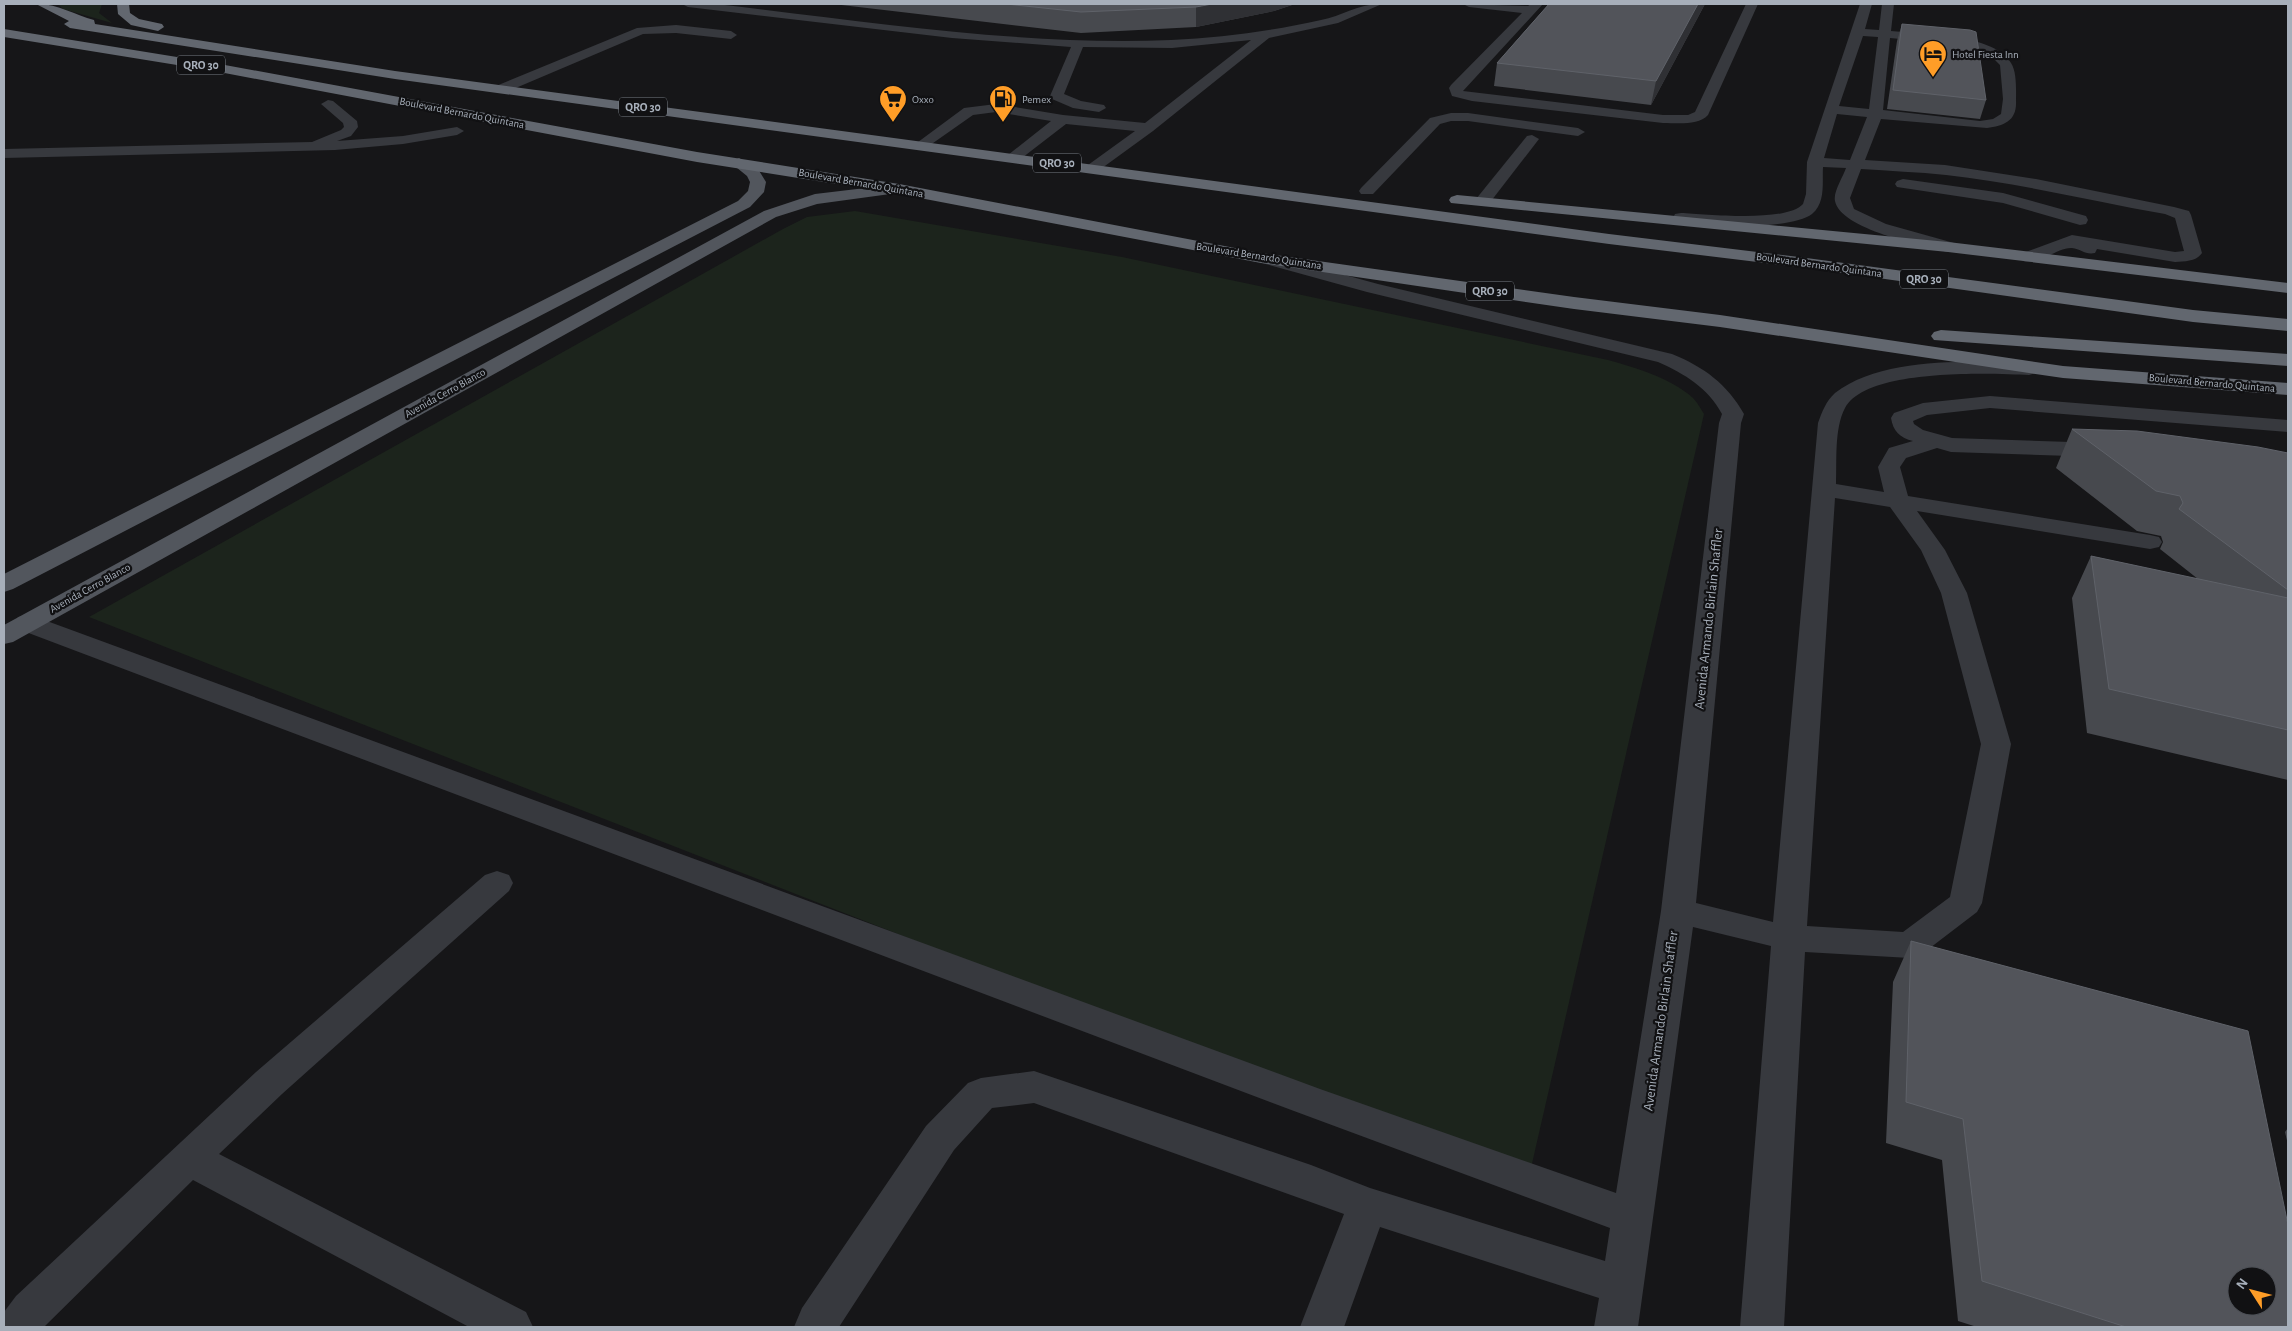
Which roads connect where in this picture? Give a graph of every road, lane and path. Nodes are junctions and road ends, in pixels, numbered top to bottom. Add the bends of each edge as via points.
1 (42, 4) edge
2 (123, 4) edge
3 (688, 4) edge
4 (1376, 4) edge
5 (1469, 4) edge
6 (1514, 4) edge
7 (1752, 4) edge
8 (1866, 4) edge
9 (1888, 4) edge
10 (1535, 6) edge
11 (50, 21) dead end
12 (116, 31) junction
13 (1860, 32) junction
14 (4, 33) edge
15 (1885, 34) junction
16 (731, 35) dead end
17 (1265, 35) junction
18 (49, 40) junction
19 (1078, 44) junction
20 (232, 84) dead end
21 (501, 89) junction
22 (324, 103) joint
23 (1832, 109) junction
24 (362, 111) dead end
25 (1876, 113) junction
26 (1161, 117) junction
27 (1063, 119) junction
28 (417, 122) dead end
29 (1148, 128) junction
30 (462, 131) joint
31 (1578, 132) dead end
32 (1532, 139) dead end
33 (535, 142) dead end
34 (921, 146) junction
35 (278, 148) junction
36 (4, 154) edge
37 (697, 157) junction
38 (1013, 158) junction
39 (1815, 162) junction
40 (739, 164) junction
41 (1094, 168) junction
42 (1852, 170) junction
43 (1193, 182) junction
44 (900, 189) junction
45 (1367, 191) junction
46 (1401, 195) dead end
47 (2086, 195) junction
48 (1437, 198) dead end
49 (1482, 202) junction
50 (1620, 216) junction
51 (2080, 220) junction
52 (1559, 232) junction
53 (2072, 241) junction
54 (1948, 247) junction
55 (2029, 257) junction
56 (1261, 258) junction
57 (2118, 267) junction
58 (2288, 288) edge
59 (2288, 297) edge
60 (1720, 321) junction
61 (2288, 325) edge
62 (2288, 360) edge
63 (2062, 372) junction
64 (2288, 389) edge
65 (2244, 424) junction
66 (2288, 426) edge
67 (2288, 435) edge
68 (1933, 442) junction
69 (2126, 451) edge
70 (1824, 488) junction
71 (1898, 501) junction
72 (2150, 542) dead end
73 (4, 584) edge
74 (15, 630) edge
75 (497, 883) dead end
76 (1678, 911) junction
77 (1789, 938) junction
78 (189, 1158) junction
79 (1368, 1205) junction
80 (1633, 1218) junction
81 (1622, 1286) junction
82 (19, 1327) edge
83 (511, 1327) edge
84 (816, 1327) edge
85 (1322, 1327) edge
86 (1616, 1327) edge
87 (1762, 1327) edge

1 - 12 highway via 70,17
2 - 21 highway via 124,14 135,22 160,28 409,64
3 - 19 street via 1006,41
4 - 17 street via 1335,21
5 - 10 street
6 - 10 street
7 - 10 street via 1701,116 1663,119 1457,93 1456,88
8 - 13 street
9 - 15 street
11 - 12 highway, Boulevard Bernardo Quintana / QRO 30
12 - 21 highway, Boulevard Bernardo Quintana / QRO 30
13 - 15 street
13 - 23 street
14 - 18 highway, Boulevard Bernardo Quintana / QRO 30
15 - 25 street
15 - 25 street via 1968,42 1998,55 2006,64 2010,109 2007,117 1980,125
16 - 21 street via 676,29 641,31
17 - 19 street via 1183,43
17 - 26 street
18 - 20 highway
18 - 37 highway, Boulevard Bernardo Quintana / QRO 30 via 234,70
19 - 26 street via 1056,96 1078,105
21 - 34 highway, Boulevard Bernardo Quintana / QRO 30
22 - 24 highway
22 - 35 street via 350,121 351,127 346,133 318,143
23 - 25 street
23 - 39 street
25 - 42 street
26 - 29 street
27 - 29 street
27 - 34 street via 996,108 976,109
27 - 38 street
28 - 30 highway
29 - 41 street
30 - 35 street via 402,140
31 - 45 street via 1468,117 1451,116 1435,120
32 - 49 street
33 - 37 highway via 603,151
34 - 38 highway, Boulevard Bernardo Quintana / QRO 30
35 - 36 street
37 - 40 highway, Boulevard Bernardo Quintana / QRO 30
38 - 41 highway, Boulevard Bernardo Quintana / QRO 30
39 - 42 street
39 - 50 street via 1813,204 1805,212 1788,217 1733,220
40 - 44 highway, Boulevard Bernardo Quintana / QRO 30
40 - 73 main road via 751,171 759,184 753,197 744,204
41 - 43 highway, Boulevard Bernardo Quintana / QRO 30
42 - 47 street via 1945,170
42 - 51 street via 2003,198
42 - 54 street via 1842,198 1850,213
43 - 45 highway
43 - 52 highway, Boulevard Bernardo Quintana / QRO 30
44 - 56 highway, Boulevard Bernardo Quintana / QRO 30
44 - 74 main road, Avenida Cerro Blanco via 815,200 770,214
45 - 46 highway
47 - 51 street
47 - 53 street via 2183,215 2193,253 2175,257
48 - 49 highway
49 - 50 highway
50 - 54 highway
51 - 53 street
52 - 59 highway, Boulevard Bernardo Quintana / QRO 30 via 1819,252
52 - 61 highway, Boulevard Bernardo Quintana / QRO 30 via 2193,316
53 - 55 street
53 - 57 street
54 - 55 highway
55 - 57 highway
56 - 60 highway, Boulevard Bernardo Quintana / QRO 30
56 - 76 street, Avenida Armando Birlain Shaffler via 1665,358 1686,366 1709,381 1728,404 1733,414
57 - 58 highway
60 - 62 highway, Boulevard Bernardo Quintana / QRO 30
60 - 63 highway, Boulevard Bernardo Quintana / QRO 30
63 - 64 highway, Boulevard Bernardo Quintana / QRO 30
63 - 70 street via 1982,367 1884,378 1859,387 1840,400 1832,411
65 - 66 street
65 - 67 street
65 - 68 street via 1990,402 1923,409 1902,418 1903,427
68 - 69 street via 1976,447
68 - 71 street via 1897,452 1889,467
70 - 71 street
70 - 77 street
71 - 72 street
71 - 77 street via 1933,550 1954,593 1996,744 1965,903 1910,945
74 - 80 street via 801,910 1307,1100
75 - 78 street via 269,1083
76 - 77 street
76 - 80 street, Avenida Armando Birlain Shaffler
77 - 87 street
78 - 82 street via 31,1310
78 - 83 street
79 - 81 street
79 - 84 street via 1034,1087 981,1094 940,1138
79 - 85 street
80 - 81 street, Avenida Armando Birlain Shaffler
81 - 86 street, Avenida Armando Birlain Shaffler

